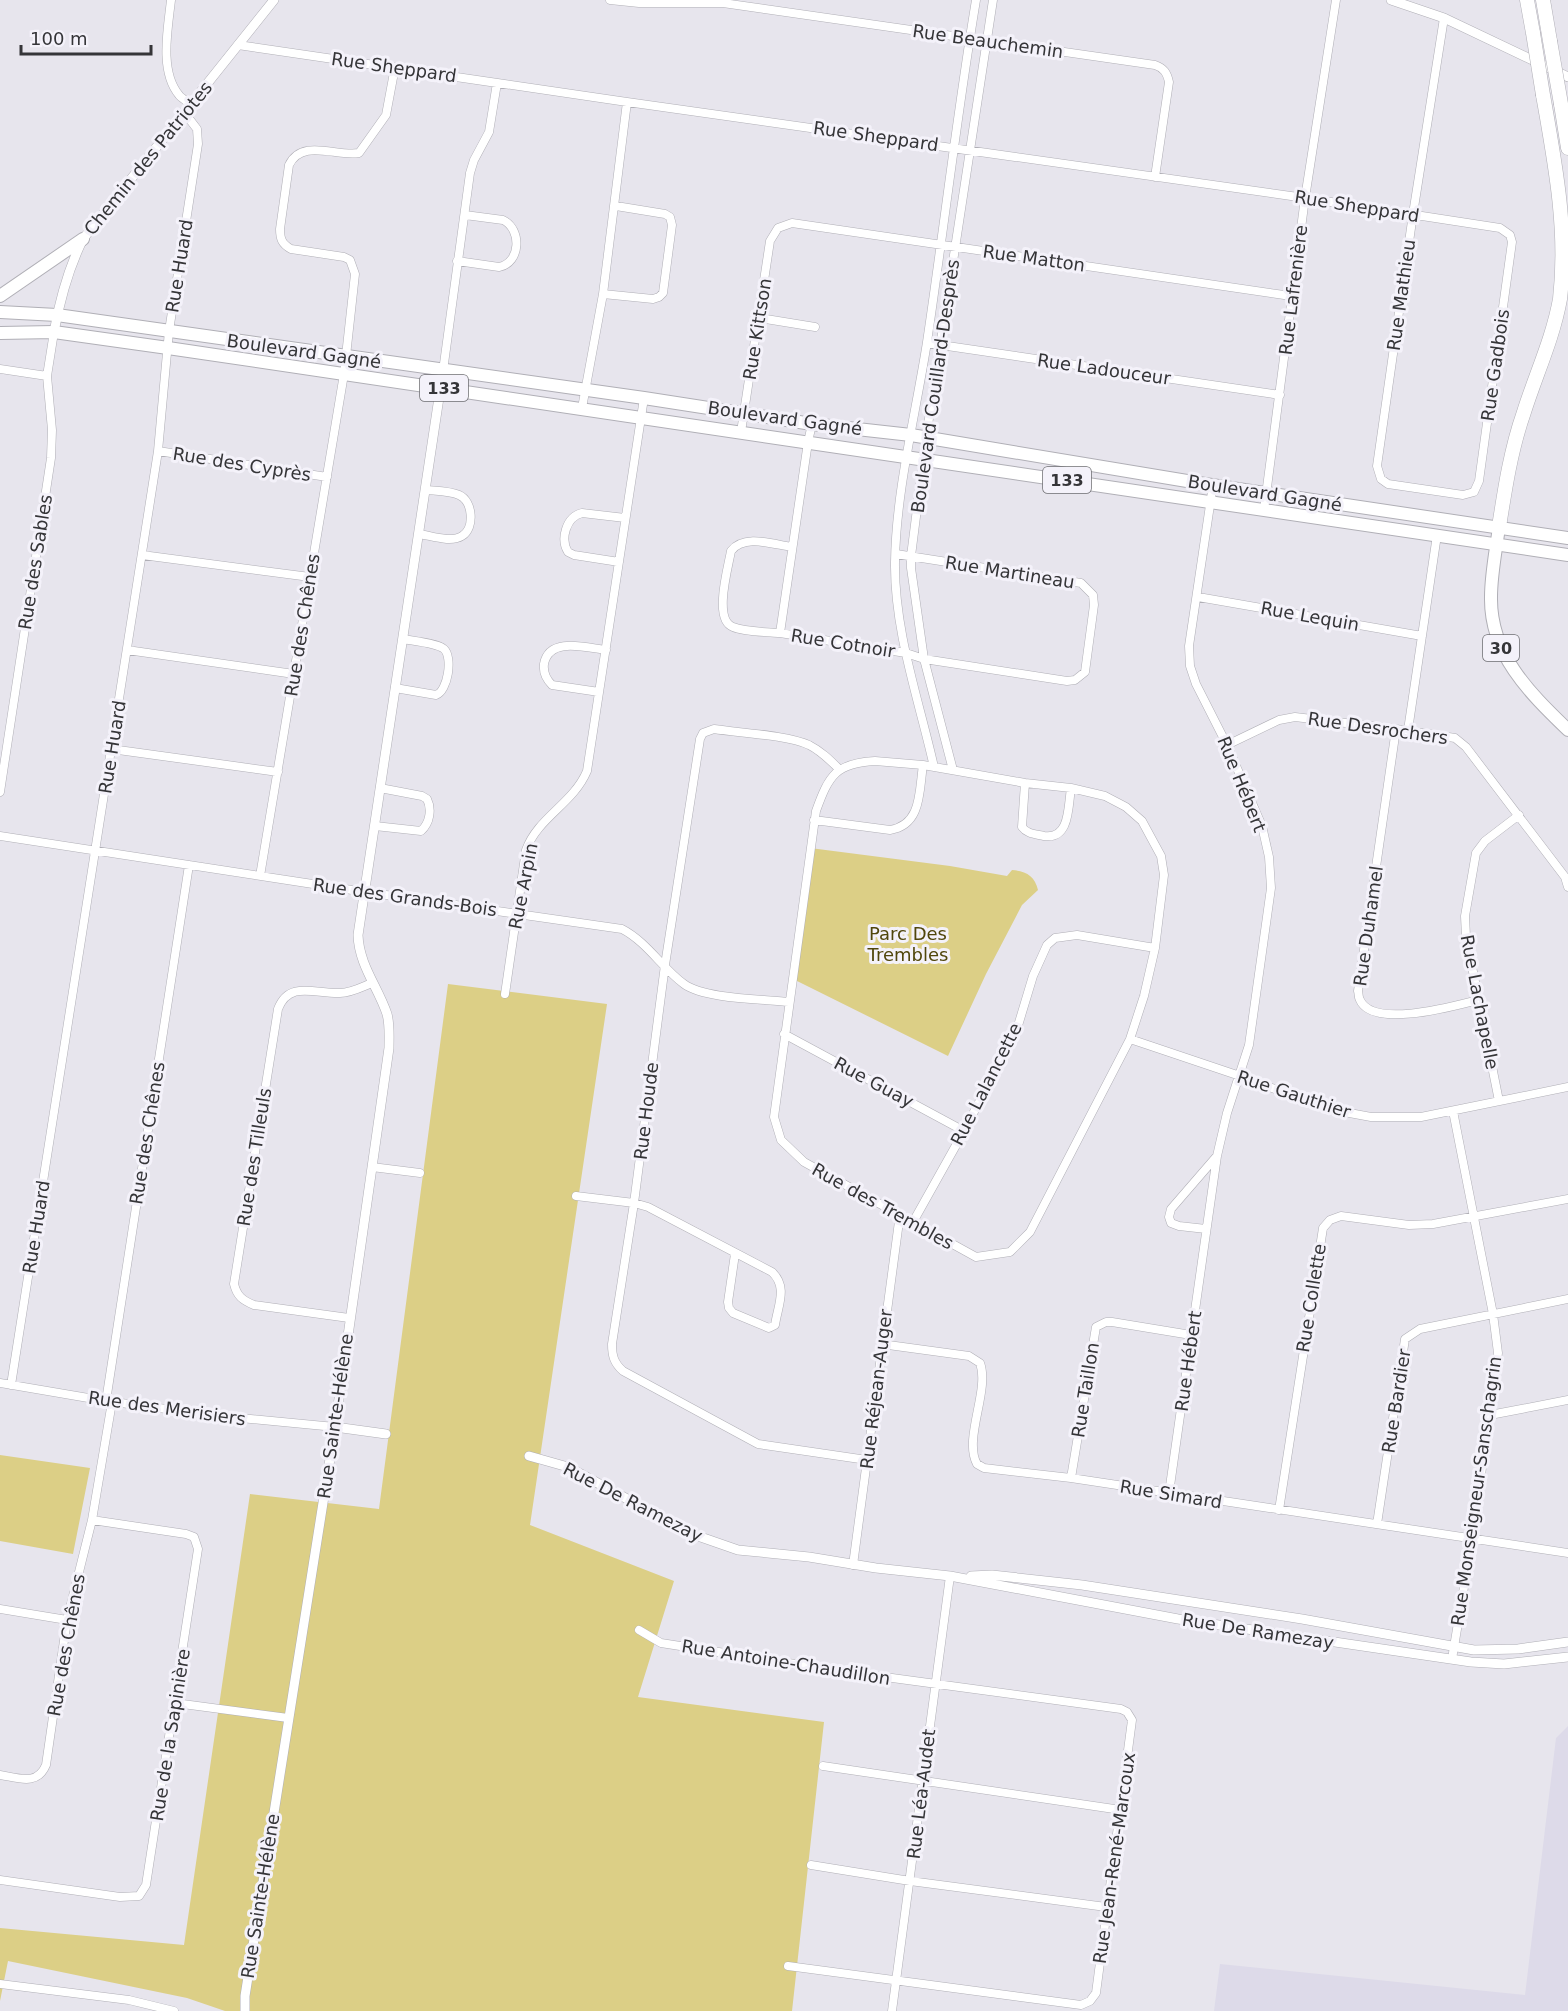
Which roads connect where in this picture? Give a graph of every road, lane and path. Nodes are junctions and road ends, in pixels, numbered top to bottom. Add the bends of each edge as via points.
1 (171, 0) edge
2 (274, 0) edge
3 (610, 0) edge
4 (976, 0) edge
5 (993, 0) edge
6 (1336, 0) edge
7 (1391, 0) edge
8 (1527, 0) edge
9 (1543, 0) edge
10 (646, 1) edge
11 (703, 1) edge
12 (1444, 18) junction
13 (970, 38) junction
14 (986, 40) junction
15 (238, 45) junction
16 (394, 67) junction
17 (1568, 78) edge
18 (497, 83) junction
19 (627, 102) junction
20 (190, 104) junction
21 (184, 112) junction
22 (953, 147) junction
23 (1568, 148) edge
24 (970, 150) junction
25 (1155, 177) junction
26 (1305, 198) junction
27 (615, 206) junction
28 (1413, 214) junction
29 (465, 215) junction
30 (778, 228) joint
31 (1510, 235) joint
32 (83, 239) junction
33 (940, 245) junction
34 (955, 247) junction
35 (458, 261) junction
36 (603, 294) junction
37 (0, 296) edge
38 (1291, 297) junction
39 (0, 312) edge
40 (57, 315) junction
41 (760, 318) junction
42 (815, 327) dead end
43 (169, 331) junction
44 (54, 332) junction
45 (0, 333) edge
46 (927, 343) junction
47 (942, 345) junction
48 (168, 348) junction
49 (345, 357) junction
50 (0, 369) edge
51 (443, 370) junction
52 (344, 374) junction
53 (47, 376) junction
54 (440, 387) junction
55 (585, 391) junction
56 (1280, 395) junction
57 (644, 398) junction
58 (582, 408) junction
59 (744, 414) junction
60 (640, 417) junction
61 (812, 424) junction
62 (741, 432) junction
63 (911, 435) junction
64 (926, 438) junction
65 (807, 442) junction
66 (158, 451) junction
67 (908, 456) junction
68 (923, 458) junction
69 (327, 477) junction
70 (1213, 485) junction
71 (426, 490) junction
72 (1266, 493) junction
73 (1471, 493) joint
74 (1211, 501) junction
75 (1264, 510) junction
76 (625, 518) junction
77 (1498, 527) junction
78 (419, 534) junction
79 (1437, 535) junction
80 (1568, 538) edge
81 (1496, 544) junction
82 (792, 547) junction
83 (896, 554) junction
84 (142, 555) junction
85 (1568, 555) edge
86 (911, 556) junction
87 (619, 562) junction
88 (310, 577) junction
89 (1198, 597) junction
90 (780, 633) junction
91 (1422, 636) junction
92 (403, 639) junction
93 (127, 650) junction
94 (606, 650) junction
95 (906, 653) junction
96 (924, 659) junction
97 (294, 674) junction
98 (395, 688) junction
99 (599, 692) junction
100 (1396, 729) junction
101 (1408, 730) junction
102 (1568, 730) edge
103 (1227, 745) junction
104 (111, 749) junction
105 (923, 765) junction
106 (934, 767) junction
107 (839, 769) junction
108 (953, 770) junction
109 (278, 772) junction
110 (1025, 783) junction
111 (380, 788) junction
112 (1071, 788) junction
113 (0, 792) edge
114 (1519, 815) junction
115 (813, 820) junction
116 (375, 826) junction
117 (0, 836) edge
118 (96, 851) junction
119 (189, 865) junction
120 (261, 876) junction
121 (1568, 887) edge
122 (365, 892) junction
123 (516, 914) junction
124 (1155, 948) junction
125 (665, 965) junction
126 (372, 983) junction
127 (505, 994) dead end
128 (1478, 1000) junction
129 (789, 1002) junction
130 (784, 1034) junction
131 (1130, 1039) junction
132 (1240, 1076) junction
133 (1568, 1087) edge
134 (1499, 1101) junction
135 (1453, 1111) junction
136 (964, 1131) junction
137 (1217, 1156) junction
138 (372, 1167) junction
139 (420, 1173) dead end
140 (576, 1196) dead end
141 (1568, 1199) edge
142 (634, 1203) junction
143 (900, 1214) junction
144 (1474, 1217) junction
145 (913, 1222) junction
146 (1206, 1229) junction
147 (735, 1254) junction
148 (1568, 1299) edge
149 (1493, 1314) junction
150 (349, 1318) junction
151 (1191, 1335) junction
152 (881, 1344) junction
153 (0, 1383) edge
154 (11, 1385) junction
155 (1568, 1400) edge
156 (109, 1401) junction
157 (1490, 1415) junction
158 (335, 1427) junction
159 (386, 1434) dead end
160 (529, 1456) dead end
161 (867, 1460) junction
162 (1071, 1478) junction
163 (1169, 1493) junction
164 (1279, 1510) junction
165 (92, 1520) junction
166 (1377, 1524) junction
167 (1472, 1539) junction
168 (1568, 1553) edge
169 (853, 1565) junction
170 (950, 1576) junction
171 (1163, 1597) junction
172 (0, 1609) edge
173 (1161, 1616) junction
174 (1302, 1619) junction
175 (67, 1620) junction
176 (639, 1630) dead end
177 (1301, 1638) junction
178 (1568, 1642) edge
179 (1454, 1646) junction
180 (1568, 1657) edge
181 (1452, 1659) junction
182 (935, 1684) junction
183 (176, 1703) junction
184 (288, 1718) junction
185 (823, 1766) dead end
186 (0, 1775) edge
187 (923, 1782) junction
188 (1121, 1810) junction
189 (811, 1865) dead end
190 (0, 1880) edge
191 (910, 1881) junction
192 (1106, 1907) junction
193 (788, 1966) dead end
194 (897, 1981) junction
195 (0, 1984) edge
196 (174, 2011) edge
197 (244, 2011) edge
198 (892, 2011) edge

1 - 20 street via 168,68 178,95
2 - 15 street, Chemin des Patriotes
3 - 10 street, Rue Beauchemin
4 - 13 street, Boulevard Couillard-Desprès
5 - 14 street, Boulevard Couillard-Desprès
6 - 26 street, Rue Lafrenière
7 - 12 street
8 - 77 highway, 30, bridge via 1563,211 1563,279 1552,333 1517,433
9 - 23 highway, bridge
10 - 11 street, Rue Beauchemin
11 - 13 street, Rue Beauchemin
12 - 17 street
12 - 28 street, Rue Mathieu
13 - 14 street, Rue Beauchemin
13 - 22 street, Boulevard Couillard-Desprès
14 - 24 street, Boulevard Couillard-Desprès
14 - 25 street, Rue Beauchemin via 1162,68 1169,82
15 - 16 street, Rue Sheppard
15 - 20 street, Chemin des Patriotes
16 - 18 street, Rue Sheppard
16 - 49 street, Rue des Chênes via 386,115 363,150 356,154 306,150 289,165 280,229 284,245 344,257 354,266
18 - 19 street, Rue Sheppard
18 - 29 street, Rue Sainte-Hélène via 489,132 471,166
19 - 22 street, Rue Sheppard
19 - 27 street
20 - 21 street, Chemin des Patriotes
21 - 32 street, Chemin des Patriotes
21 - 43 street, Rue Huard via 197,129 198,144
22 - 24 street, Rue Sheppard
22 - 33 street, Boulevard Couillard-Desprès
24 - 25 street, Rue Sheppard
24 - 34 street, Boulevard Couillard-Desprès
25 - 26 street, Rue Sheppard
26 - 28 street, Rue Sheppard
26 - 38 street, Rue Lafrenière
27 - 36 street
27 - 36 street via 670,217 663,293 653,299
28 - 31 street, Rue Sheppard via 1500,228
28 - 73 street, Rue Mathieu via 1377,470 1388,484
29 - 35 street, Rue Sainte-Hélène
29 - 35 street via 508,222 516,236 516,250 505,266
30 - 33 street, Rue Matton via 792,223
30 - 41 street, Rue Kittson via 770,241
31 - 73 street, Rue Gadbois via 1479,481
32 - 37 main road
32 - 40 street, Chemin des Patriotes via 69,268
33 - 34 street, Rue Matton
33 - 46 street, Boulevard Couillard-Desprès
34 - 38 street, Rue Matton
34 - 47 street, Boulevard Couillard-Desprès
35 - 51 street, Rue Sainte-Hélène
36 - 55 street
38 - 56 street, Rue Lafrenière
39 - 40 main road, Boulevard Gagné / 133
40 - 43 main road, Boulevard Gagné / 133
40 - 44 street, Chemin des Patriotes
41 - 42 street
41 - 59 street, Rue Kittson
43 - 48 street, Rue Huard
43 - 49 main road, Boulevard Gagné / 133
44 - 45 main road, Boulevard Gagné / 133
44 - 48 main road, Boulevard Gagné / 133
44 - 53 street, Rue des Sables
46 - 47 street, Rue Ladouceur
46 - 63 street, Boulevard Couillard-Desprès
47 - 56 street, Rue Ladouceur
47 - 64 street, Boulevard Couillard-Desprès
48 - 52 main road, Boulevard Gagné / 133
48 - 66 street, Rue Huard
49 - 51 main road, Boulevard Gagné / 133
49 - 52 street, Rue des Chênes
50 - 53 street
51 - 54 street, Rue Sainte-Hélène
51 - 55 main road, Boulevard Gagné / 133
52 - 54 main road, Boulevard Gagné / 133
52 - 69 street, Rue des Chênes
53 - 113 street, Rue des Sables via 51,458
54 - 58 main road, Boulevard Gagné / 133
54 - 71 street, Rue Sainte-Hélène
55 - 57 main road, Boulevard Gagné / 133
55 - 58 street
56 - 72 street, Rue Lafrenière
57 - 59 main road, Boulevard Gagné / 133
57 - 60 street, Rue Arpin
58 - 60 main road, Boulevard Gagné / 133
59 - 61 main road, Boulevard Gagné / 133
59 - 62 street, Rue Kittson
60 - 62 main road, Boulevard Gagné / 133
60 - 76 street, Rue Arpin
61 - 63 main road, Boulevard Gagné / 133
61 - 65 street, Rue Cotnoir
62 - 65 main road, Boulevard Gagné / 133
63 - 64 main road, Boulevard Gagné / 133
63 - 67 street, Boulevard Couillard-Desprès
64 - 68 street, Boulevard Couillard-Desprès
64 - 70 main road, Boulevard Gagné / 133
65 - 67 main road, Boulevard Gagné / 133
65 - 82 street, Rue Cotnoir
66 - 69 street, Rue des Cyprès
66 - 84 street, Rue Huard
67 - 68 main road, Boulevard Gagné / 133
67 - 83 street, Boulevard Couillard-Desprès
68 - 74 main road, Boulevard Gagné / 133
68 - 86 street, Boulevard Couillard-Desprès
69 - 88 street, Rue des Chênes
70 - 72 main road, Boulevard Gagné / 133
70 - 74 street, Rue Hébert
71 - 78 street, Rue Sainte-Hélène
71 - 78 street via 465,498 470,506 469,528 456,538
72 - 75 street, Rue Lafrenière
72 - 77 main road, Boulevard Gagné / 133
74 - 75 main road, Boulevard Gagné / 133
74 - 89 street, Rue Hébert
75 - 79 main road, Boulevard Gagné / 133
76 - 87 street, Rue Arpin
76 - 87 street via 577,514 567,524 564,541 568,552 574,555
77 - 80 main road, Boulevard Gagné / 133
77 - 81 main road, 30
78 - 92 street, Rue Sainte-Hélène
79 - 81 main road, Boulevard Gagné / 133
79 - 91 street
81 - 85 main road, Boulevard Gagné / 133
81 - 102 main road, 30 via 1491,605 1498,641 1518,677
82 - 90 street, Rue Cotnoir
82 - 90 street, Rue Cotnoir via 744,541 736,544 731,551 722,610 724,621 732,627
83 - 86 street, Rue Martineau
83 - 95 street, Boulevard Couillard-Desprès
84 - 88 street
84 - 93 street, Rue Huard
86 - 96 street, Boulevard Couillard-Desprès
86 - 96 street, Rue Martineau via 1081,583 1093,595 1085,672 1075,680
87 - 94 street, Rue Arpin
88 - 97 street, Rue des Chênes
89 - 91 street, Rue Lequin
89 - 103 street, Rue Hébert via 1189,646 1190,666
90 - 95 street, Rue Cotnoir
91 - 101 street
92 - 98 street, Rue Sainte-Hélène
92 - 98 street via 445,650 447,678 444,689 436,695
93 - 97 street
93 - 104 street, Rue Huard
94 - 99 street, Rue Arpin
94 - 99 street via 563,645 555,647 544,663 552,685
95 - 96 street, Rue Cotnoir
95 - 106 street, Boulevard Couillard-Desprès
96 - 108 street, Boulevard Couillard-Desprès
97 - 109 street, Rue des Chênes
98 - 111 street, Rue Sainte-Hélène
99 - 123 street, Rue Arpin via 587,771 576,791 530,838
100 - 101 street, Rue Desrochers
100 - 103 street, Rue Desrochers via 1295,717
100 - 128 street, Rue Duhamel via 1358,991 1360,1001 1370,1010 1416,1014
101 - 114 street, Rue Desrochers via 1455,738
103 - 132 street, Rue Hébert via 1262,826 1271,888 1249,1045
104 - 109 street
104 - 118 street, Rue Huard
105 - 106 street, Rue des Trembles
105 - 107 street, Rue des Trembles via 854,762
105 - 115 street via 915,814 902,826 890,830
106 - 108 street, Rue des Trembles
107 - 115 street, Rue des Trembles via 822,794
107 - 125 street, Rue Houde via 824,754 796,741 714,729 703,733
108 - 110 street, Rue des Trembles
109 - 120 street, Rue des Chênes
110 - 112 street, Rue des Trembles
110 - 112 street via 1022,827 1030,834 1051,837 1061,833 1065,826
111 - 116 street, Rue Sainte-Hélène
111 - 116 street via 422,796 430,811 428,823 421,831
112 - 124 street, Rue des Trembles via 1105,796 1126,807 1142,821 1153,839 1164,875
114 - 121 street, Rue Desrochers via 1565,877
114 - 128 street, Rue Lachapelle via 1476,853 1465,916
115 - 129 street, Rue des Trembles
116 - 122 street, Rue Sainte-Hélène
117 - 118 street, Rue des Grands-Bois
118 - 119 street, Rue des Grands-Bois
118 - 154 street, Rue Huard
119 - 120 street, Rue des Grands-Bois
119 - 156 street, Rue des Chênes
120 - 122 street, Rue des Grands-Bois
122 - 123 street, Rue des Grands-Bois
122 - 126 street, Rue Sainte-Hélène via 358,943
123 - 125 street, Rue des Grands-Bois via 622,928
123 - 127 street, Rue Arpin
124 - 131 street, Rue des Trembles
124 - 136 street, Rue Lalancette via 1077,935 1054,938 1043,952 1017,1029
125 - 129 street, Rue des Grands-Bois via 695,990
125 - 142 street, Rue Houde
126 - 138 street, Rue Sainte-Hélène via 388,1017 389,1029
126 - 150 street, Rue des Tilleuls via 342,994 291,991 282,997 234,1284 236,1294 254,1305
128 - 134 street, Rue Lachapelle
129 - 130 street, Rue des Trembles
130 - 136 street, Rue Guay
130 - 143 street, Rue des Trembles via 774,1117 781,1140 804,1162
131 - 132 street, Rue Gauthier
131 - 145 street, Rue des Trembles via 1030,1232 1010,1252 976,1257
132 - 135 street, Rue Gauthier via 1349,1114 1421,1117
132 - 137 street, Rue Hébert
133 - 134 street, Rue Gauthier
134 - 135 street, Rue Gauthier
135 - 144 street, Rue Monseigneur-Sanschagrin
136 - 145 street, Rue Lalancette
137 - 146 street, Rue Hébert
137 - 146 street, Rue Hébert via 1171,1209 1169,1217 1171,1223 1179,1226
138 - 139 street
138 - 150 street, Rue Sainte-Hélène
140 - 142 street
141 - 144 street, Rue Collette
142 - 147 street
142 - 161 street, Rue Houde via 612,1344 612,1357 617,1365 758,1444
143 - 145 street, Rue des Trembles
143 - 152 street, Rue Réjean-Auger
144 - 149 street, Rue Monseigneur-Sanschagrin
144 - 164 street, Rue Collette via 1409,1225 1341,1216 1323,1227
146 - 151 street, Rue Hébert
147 - 147 street via 772,1272 781,1283 775,1325 770,1328 729,1308
148 - 149 street, Rue Bardier
149 - 157 street, Rue Monseigneur-Sanschagrin via 1498,1353
149 - 166 street, Rue Bardier via 1420,1329 1406,1339
150 - 158 street, Rue Sainte-Hélène
151 - 162 street, Rue Taillon via 1112,1322 1096,1327
151 - 163 street, Rue Hébert
152 - 161 street, Rue Réjean-Auger
152 - 162 street, Rue Simard via 969,1356 980,1362 982,1376 973,1451 978,1464
153 - 154 street, Rue des Merisiers
154 - 156 street, Rue des Merisiers
155 - 157 street
156 - 158 street, Rue des Merisiers
156 - 165 street, Rue des Chênes
157 - 167 street, Rue Monseigneur-Sanschagrin
158 - 159 street
158 - 184 street, Rue Sainte-Hélène
160 - 169 street, Rue De Ramezay via 568,1467 717,1544
161 - 169 street, Rue Réjean-Auger
162 - 163 street, Rue Simard
163 - 164 street, Rue Simard
164 - 166 street, Rue Simard
165 - 175 street, Rue des Chênes
165 - 183 street, Rue de la Sapinière via 186,1534 197,1541
166 - 167 street, Rue Simard
167 - 168 street, Rue Simard
167 - 179 street, Rue Monseigneur-Sanschagrin
169 - 170 street, Rue De Ramezay
170 - 171 street, Rue De Ramezay via 1004,1576
170 - 173 street, Rue De Ramezay
170 - 182 street, Rue Léa-Audet
171 - 173 street
171 - 174 street, Rue De Ramezay
172 - 175 street
173 - 177 street, Rue De Ramezay
174 - 177 street
174 - 179 street, Rue De Ramezay
175 - 186 street, Rue des Chênes via 43,1773 29,1779
176 - 182 street, Rue Antoine-Chaudillon via 661,1643
177 - 181 street, Rue De Ramezay
178 - 179 street, Rue De Ramezay via 1504,1651
179 - 181 street, Rue Monseigneur-Sanschagrin
180 - 181 street, Rue De Ramezay via 1497,1664
182 - 187 street, Rue Léa-Audet
182 - 188 street, Rue Jean-René-Marcoux via 1127,1712 1132,1720
183 - 184 street
183 - 190 street, Rue de la Sapinière via 146,1885 139,1896 120,1897
184 - 197 street, Rue Sainte-Hélène
185 - 187 street
187 - 188 street
187 - 191 street, Rue Léa-Audet
188 - 192 street, Rue Jean-René-Marcoux
189 - 191 street
191 - 192 street
191 - 194 street, Rue Léa-Audet
192 - 194 street, Rue Jean-René-Marcoux via 1096,1993 1081,2005
193 - 194 street, Rue Jean-René-Marcoux
194 - 198 street, Rue Léa-Audet
195 - 196 street via 129,2000

